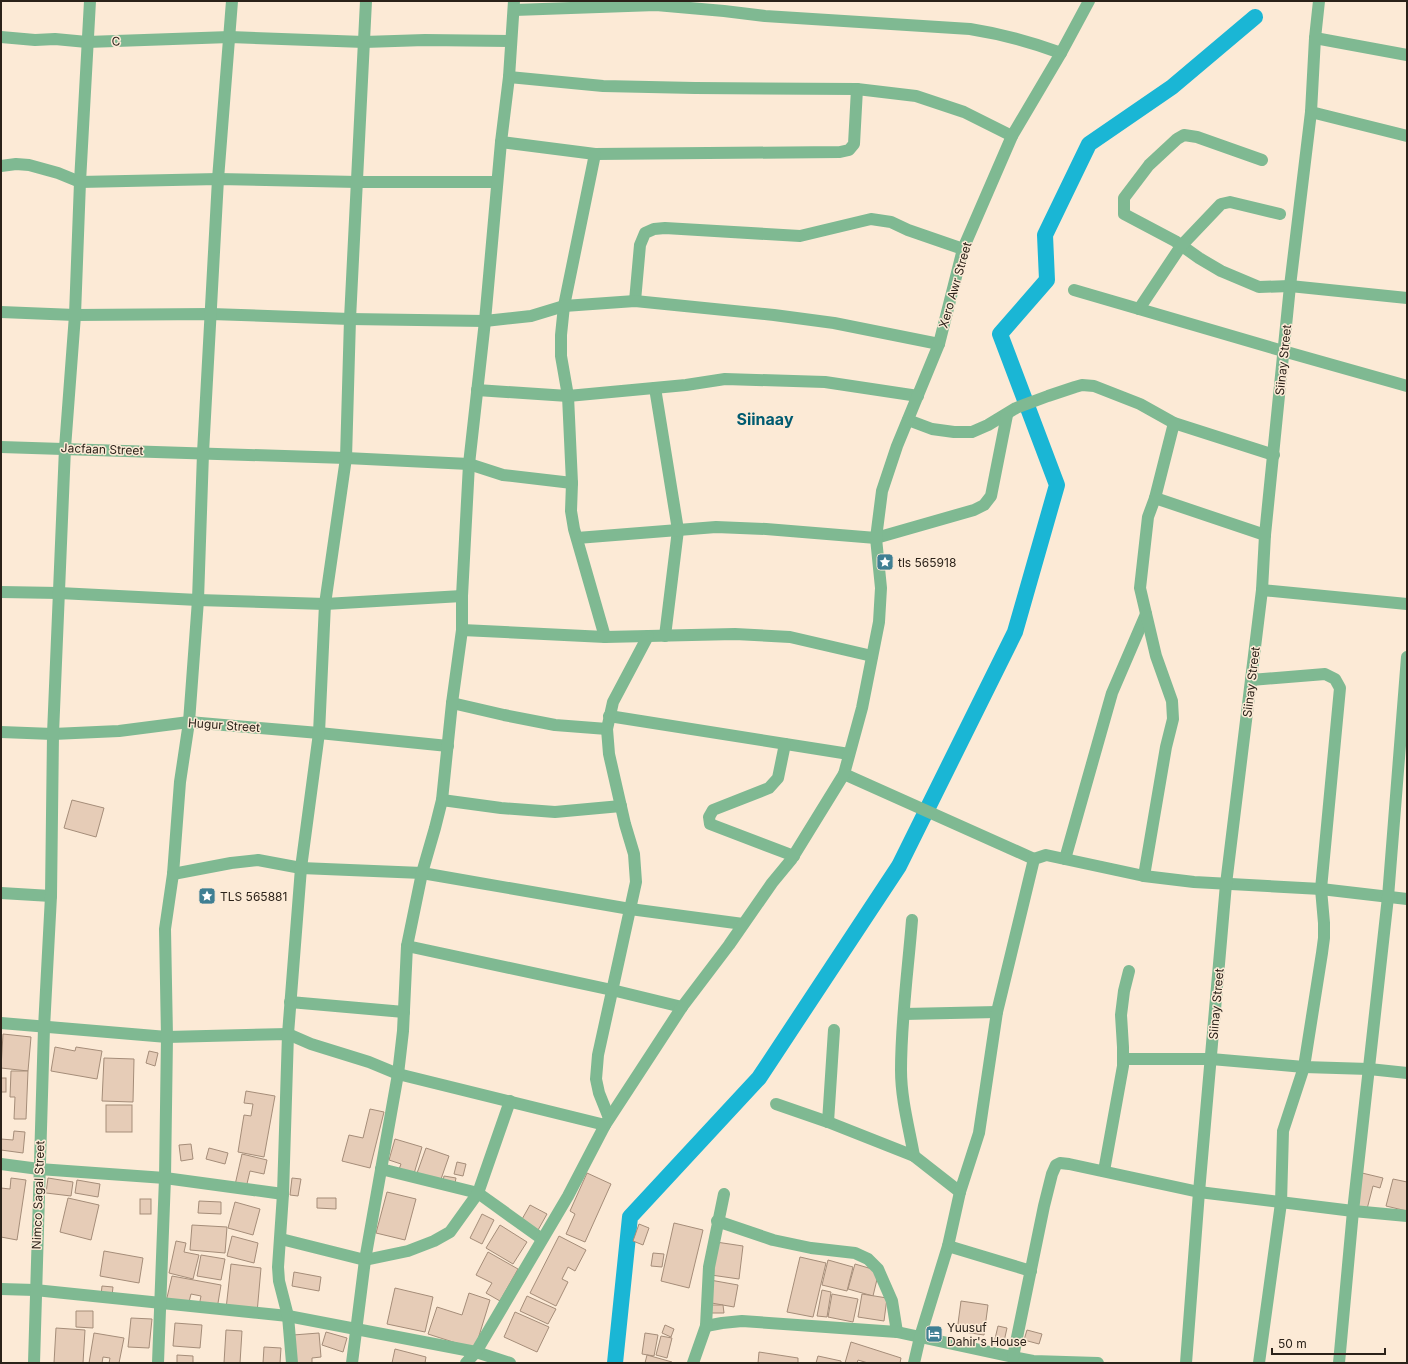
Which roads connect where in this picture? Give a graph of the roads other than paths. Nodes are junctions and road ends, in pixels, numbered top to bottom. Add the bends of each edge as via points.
1 (90, 1) edge
2 (232, 1) edge
3 (366, 1) edge
4 (1089, 1) edge
5 (1319, 1) edge
6 (514, 6) edge
7 (1, 36) edge
8 (230, 37) junction
9 (1315, 38) junction
10 (511, 41) junction
11 (87, 42) junction
12 (364, 42) junction
13 (1061, 53) junction
14 (1407, 55) edge
15 (509, 77) junction
16 (857, 89) junction
17 (1311, 112) junction
18 (1012, 136) junction
19 (1407, 136) edge
20 (500, 142) junction
21 (595, 154) junction
22 (1262, 160) dead end
23 (1, 166) edge
24 (218, 179) junction
25 (80, 182) junction
26 (357, 182) junction
27 (496, 182) junction
28 (1280, 214) dead end
29 (1181, 246) junction
30 (964, 248) junction
31 (1290, 286) junction
32 (1074, 290) dead end
33 (1407, 298) edge
34 (635, 301) junction
35 (564, 306) junction
36 (1139, 309) junction
37 (1, 312) edge
38 (212, 314) junction
39 (75, 315) junction
40 (350, 319) junction
41 (485, 321) junction
42 (939, 344) junction
43 (1283, 351) junction
44 (1407, 386) edge
45 (655, 388) junction
46 (477, 390) junction
47 (568, 396) junction
48 (918, 396) junction
49 (1012, 411) junction
50 (908, 420) junction
51 (1174, 423) junction
52 (1, 447) edge
53 (65, 448) junction
54 (203, 453) junction
55 (1274, 456) junction
56 (346, 458) junction
57 (469, 464) junction
58 (572, 483) junction
59 (1155, 498) junction
60 (678, 530) junction
61 (1265, 535) junction
62 (577, 538) junction
63 (876, 538) junction
64 (1262, 590) junction
65 (1, 592) edge
66 (59, 593) junction
67 (462, 596) junction
68 (198, 600) junction
69 (325, 604) junction
70 (1407, 604) edge
71 (1146, 614) junction
72 (462, 630) junction
73 (648, 636) junction
74 (665, 636) junction
75 (605, 637) junction
76 (872, 656) junction
77 (1407, 657) edge
78 (1251, 680) junction
79 (452, 703) junction
80 (609, 716) junction
81 (189, 722) junction
82 (607, 729) junction
83 (1, 732) edge
84 (319, 733) junction
85 (53, 734) junction
86 (785, 744) junction
87 (1404, 744) edge
88 (448, 746) junction
89 (850, 754) junction
90 (844, 774) junction
91 (442, 800) junction
92 (621, 806) junction
93 (794, 856) junction
94 (1034, 859) junction
95 (1065, 859) junction
96 (301, 868) junction
97 (422, 873) junction
98 (174, 874) junction
99 (1144, 876) junction
100 (1226, 884) junction
101 (1320, 889) junction
102 (1, 893) edge
103 (51, 896) junction
104 (1388, 897) junction
105 (1407, 899) edge
106 (630, 910) junction
107 (912, 920) dead end
108 (743, 924) junction
109 (408, 946) junction
110 (1129, 971) dead end
111 (612, 990) junction
112 (290, 1002) junction
113 (682, 1007) junction
114 (404, 1012) junction
115 (997, 1012) junction
116 (904, 1014) junction
117 (1, 1023) edge
118 (44, 1028) junction
119 (834, 1030) dead end
120 (288, 1034) junction
121 (167, 1037) junction
122 (1123, 1059) junction
123 (1211, 1059) junction
124 (1304, 1067) junction
125 (1369, 1069) junction
126 (1407, 1073) edge
127 (398, 1074) junction
128 (510, 1101) junction
129 (776, 1104) dead end
130 (607, 1121) junction
131 (828, 1122) junction
132 (914, 1156) junction
133 (1, 1164) edge
134 (39, 1169) junction
135 (381, 1169) junction
136 (1104, 1171) junction
137 (165, 1178) junction
138 (960, 1192) junction
139 (1199, 1192) junction
140 (478, 1193) junction
141 (283, 1194) junction
142 (724, 1194) dead end
143 (1281, 1202) junction
144 (1353, 1212) junction
145 (1407, 1216) edge
146 (717, 1221) junction
147 (281, 1239) junction
148 (542, 1239) junction
149 (948, 1246) junction
150 (365, 1260) junction
151 (1031, 1271) junction
152 (1, 1288) edge
153 (35, 1290) junction
154 (162, 1304) junction
155 (288, 1316) junction
156 (706, 1326) junction
157 (356, 1329) junction
158 (896, 1332) junction
159 (920, 1336) junction
160 (476, 1352) junction
161 (1013, 1357) junction
162 (1033, 1362) edge
163 (34, 1363) edge
164 (158, 1363) edge
165 (292, 1363) edge
166 (352, 1363) edge
167 (466, 1363) edge
168 (510, 1363) edge
169 (693, 1363) edge
170 (914, 1363) edge
171 (1098, 1363) edge
172 (1186, 1363) edge
173 (1259, 1363) edge
174 (1339, 1363) edge

1 - 11 street, Nimco Sagal Street
2 - 8 street
3 - 12 street
4 - 13 street, Xero Awr Street
5 - 9 street, Siinay Street
6 - 10 street
6 - 13 street via 656,5 765,16 970,29 1020,39
7 - 11 street, C
8 - 11 street, C
8 - 12 street, C
8 - 24 street
9 - 14 street
9 - 17 street, Siinay Street
10 - 12 street, C
10 - 15 street
11 - 25 street, Nimco Sagal Street
12 - 26 street
13 - 18 street, Xero Awr Street
15 - 16 street via 603,86
15 - 20 street
16 - 18 street via 916,96 964,112
16 - 21 street via 854,144 849,150
17 - 19 street
17 - 31 street, Siinay Street
18 - 30 street, Xero Awr Street
20 - 21 street
20 - 27 street
21 - 35 street
22 - 29 street via 1184,135 1149,165 1124,198 1124,214
23 - 25 street via 29,165
24 - 25 street
24 - 26 street
24 - 38 street
25 - 39 street, Nimco Sagal Street
26 - 27 street
26 - 40 street
27 - 41 street
28 - 29 street via 1230,202 1221,204
29 - 31 street via 1221,271 1259,287
29 - 36 street
30 - 34 street via 891,222 871,219 800,236 654,229 645,233 640,245
30 - 42 street, Xero Awr Street
31 - 33 street
31 - 43 street, Siinay Street
32 - 36 street
34 - 35 street
34 - 42 street via 834,323
35 - 41 street via 531,316
35 - 47 street via 561,356
36 - 43 street
37 - 39 street
38 - 39 street
38 - 40 street
38 - 54 street
39 - 53 street, Nimco Sagal Street
40 - 41 street
40 - 56 street
41 - 46 street
42 - 48 street, Xero Awr Street
43 - 44 street
43 - 55 street, Siinay Street
45 - 47 street
45 - 48 street via 725,379 825,382
45 - 60 street
46 - 47 street
46 - 57 street
47 - 58 street
48 - 50 street, Xero Awr Street
49 - 50 street via 972,432 932,429
49 - 51 street via 1082,385 1094,386 1140,404
49 - 63 street via 991,496 984,505
50 - 63 street, Xero Awr Street via 882,491
51 - 55 street
51 - 59 street
52 - 53 street, Jacfaan Street
53 - 54 street, Jacfaan Street
53 - 66 street, Nimco Sagal Street
54 - 56 street, Jacfaan Street
54 - 68 street
55 - 61 street, Siinay Street
56 - 57 street, Jacfaan Street
56 - 69 street
57 - 58 street, Jacfaan Street via 503,475
57 - 67 street
58 - 62 street via 571,511
59 - 61 street
59 - 71 street via 1148,517 1140,588
60 - 62 street
60 - 63 street via 716,527 766,529
60 - 74 street
61 - 64 street, Siinay Street
62 - 75 street
63 - 76 street, Xero Awr Street via 881,588 879,622
64 - 70 street
64 - 78 street, Siinay Street
65 - 66 street
66 - 68 street
66 - 85 street, Nimco Sagal Street
67 - 69 street
67 - 72 street
68 - 69 street
68 - 81 street
69 - 84 street
71 - 95 street via 1112,693
71 - 99 street via 1156,656 1172,701 1173,720
72 - 75 street
72 - 79 street
73 - 74 street
73 - 75 street
73 - 80 street via 613,702
74 - 76 street via 735,634 790,637
76 - 89 street, Xero Awr Street
77 - 87 street
78 - 100 street, Siinay Street
78 - 101 street via 1325,674 1335,679 1340,688
79 - 82 street via 555,725
79 - 88 street
80 - 82 street
80 - 86 street
81 - 84 street, Hugur Street
81 - 85 street, Hugur Street via 119,731
81 - 98 street via 180,782
82 - 92 street via 609,754
83 - 85 street, Hugur Street
84 - 88 street, Hugur Street
84 - 96 street
85 - 103 street, Nimco Sagal Street
86 - 89 street
86 - 93 street via 778,778 769,788 713,810 709,817 710,824
87 - 104 street
88 - 91 street
89 - 90 street, Xero Awr Street
90 - 93 street, Xero Awr Street
90 - 94 street
91 - 92 street via 555,812
91 - 97 street
92 - 106 street via 636,866 636,882
93 - 108 street, Xero Awr Street
94 - 95 street via 1046,855
94 - 115 street
95 - 99 street
96 - 97 street
96 - 98 street via 258,860
96 - 112 street
97 - 106 street
97 - 109 street
98 - 121 street via 165,929
99 - 100 street
100 - 101 street
100 - 123 street, Siinay Street
101 - 104 street
101 - 124 street via 1324,938
102 - 103 street
103 - 118 street, Nimco Sagal Street
104 - 105 street
104 - 125 street
106 - 108 street
106 - 111 street
107 - 116 street
108 - 113 street, Xero Awr Street
109 - 111 street
109 - 114 street
110 - 122 street via 1121,1014
111 - 113 street
111 - 130 street via 598,1055 596,1079
112 - 114 street
112 - 120 street
113 - 130 street, Xero Awr Street
114 - 127 street
115 - 116 street
115 - 138 street via 980,1133
116 - 132 street via 902,1092
117 - 118 street
118 - 121 street
118 - 134 street, Nimco Sagal Street
119 - 131 street
120 - 121 street
120 - 127 street
120 - 141 street
121 - 137 street
122 - 123 street
122 - 136 street
123 - 124 street
123 - 139 street, Siinay Street
124 - 125 street
124 - 143 street via 1283,1131
125 - 126 street
125 - 144 street
127 - 128 street
127 - 135 street
128 - 130 street
128 - 140 street
129 - 131 street
130 - 148 street, Xero Awr Street via 568,1196
131 - 132 street
132 - 138 street
133 - 134 street
134 - 137 street
134 - 153 street, Nimco Sagal Street
135 - 140 street
135 - 150 street
136 - 139 street
136 - 151 street via 1069,1164 1056,1165
137 - 141 street
137 - 154 street
138 - 149 street
139 - 143 street
139 - 172 street, Siinay Street
140 - 148 street
140 - 150 street via 450,1232 408,1251
141 - 147 street
142 - 146 street
143 - 144 street
143 - 173 street
144 - 145 street
144 - 174 street
146 - 156 street via 707,1282
146 - 158 street via 779,1241 855,1253 868,1258 878,1269 892,1300
147 - 150 street
147 - 155 street via 279,1281
148 - 160 street, Xero Awr Street
149 - 151 street
149 - 159 street
150 - 157 street
151 - 161 street
152 - 153 street
153 - 154 street
153 - 163 street, Nimco Sagal Street
154 - 155 street
154 - 164 street
155 - 157 street
155 - 165 street
156 - 158 street via 742,1321
156 - 169 street
157 - 160 street
157 - 166 street
158 - 159 street
159 - 161 street
159 - 170 street
160 - 167 street, Xero Awr Street
160 - 168 street
161 - 162 street
162 - 171 street

